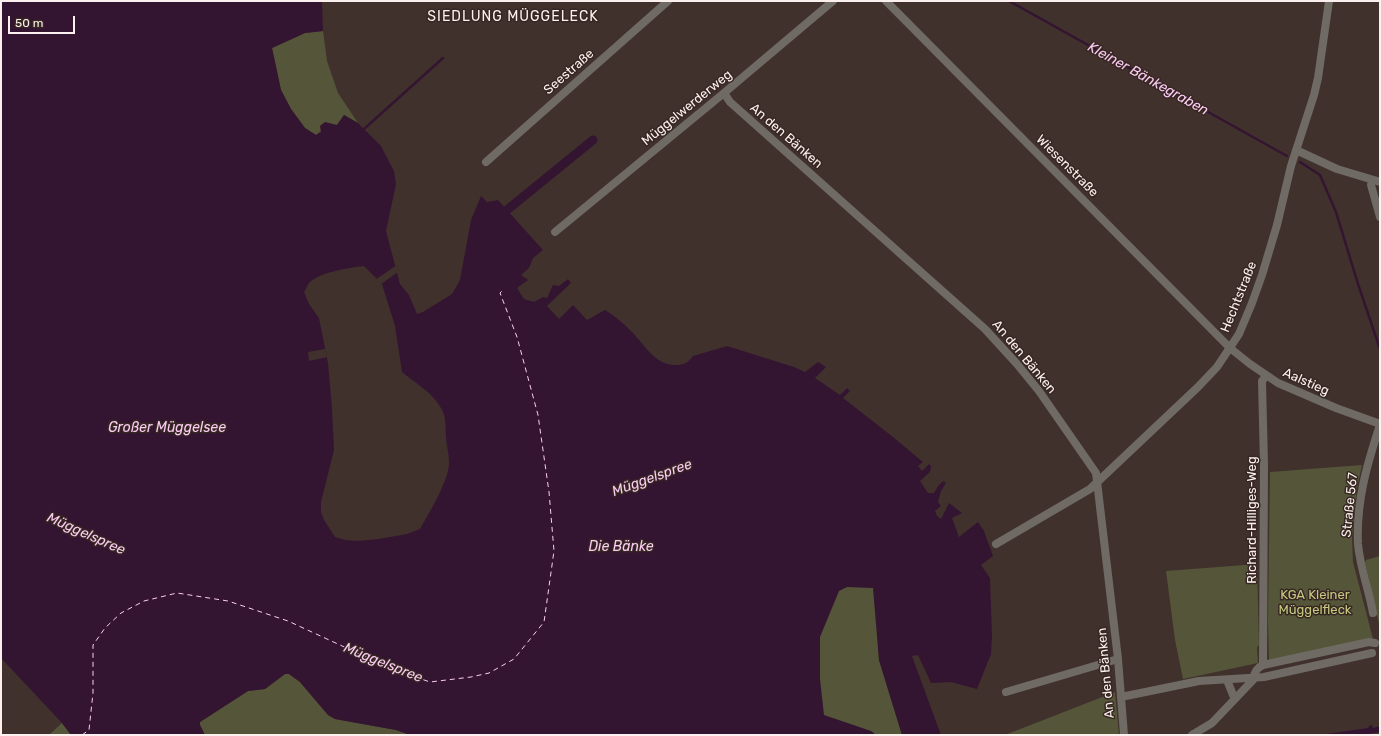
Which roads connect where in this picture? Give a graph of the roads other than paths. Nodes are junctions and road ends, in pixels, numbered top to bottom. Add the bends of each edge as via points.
1 (668, 1) edge
2 (833, 1) edge
3 (886, 1) edge
4 (1329, 1) edge
5 (724, 93) junction
6 (1296, 150) junction
7 (486, 162) dead end
8 (1376, 181) edge
9 (1380, 217) edge
10 (555, 232) dead end
11 (1230, 348) junction
12 (1266, 376) junction
13 (1380, 424) edge
14 (1098, 482) junction
15 (996, 544) dead end
16 (1373, 613) dead end
17 (1375, 644) dead end
18 (1372, 653) dead end
19 (1118, 659) junction
20 (1263, 665) junction
21 (1253, 678) junction
22 (1227, 680) junction
23 (1006, 692) dead end
24 (1121, 697) junction
25 (1236, 698) junction
26 (1124, 735) edge
27 (1192, 735) edge

1 - 7 street, Seestraße
2 - 5 street, Müggelwerderweg
3 - 11 street, Wiesenstraße
4 - 6 street, Hechtstraße via 1318,78
5 - 10 street, Müggelwerderweg
5 - 14 street, An den Bänken via 730,102 985,329 1039,391 1096,473
6 - 8 street via 1337,169
6 - 11 street, Hechtstraße via 1262,274 1243,324
8 - 9 street via 1371,185
11 - 12 street, Aalstieg
11 - 14 street, Hechtstraße via 1198,387
12 - 13 street, Aalstieg via 1293,390
12 - 20 street, Richard-Hilliges-Weg via 1262,381
13 - 16 street, Straße 567 via 1367,465 1359,516 1358,544 1361,565
14 - 15 street, Hechtstraße
14 - 19 street, An den Bänken
17 - 20 street via 1369,642
18 - 21 street
19 - 23 street
19 - 24 street, An den Bänken
20 - 21 street via 1257,669
21 - 22 street
21 - 25 street
22 - 24 street via 1199,681
22 - 25 street via 1232,695
24 - 26 street, An den Bänken
25 - 27 street via 1212,722

